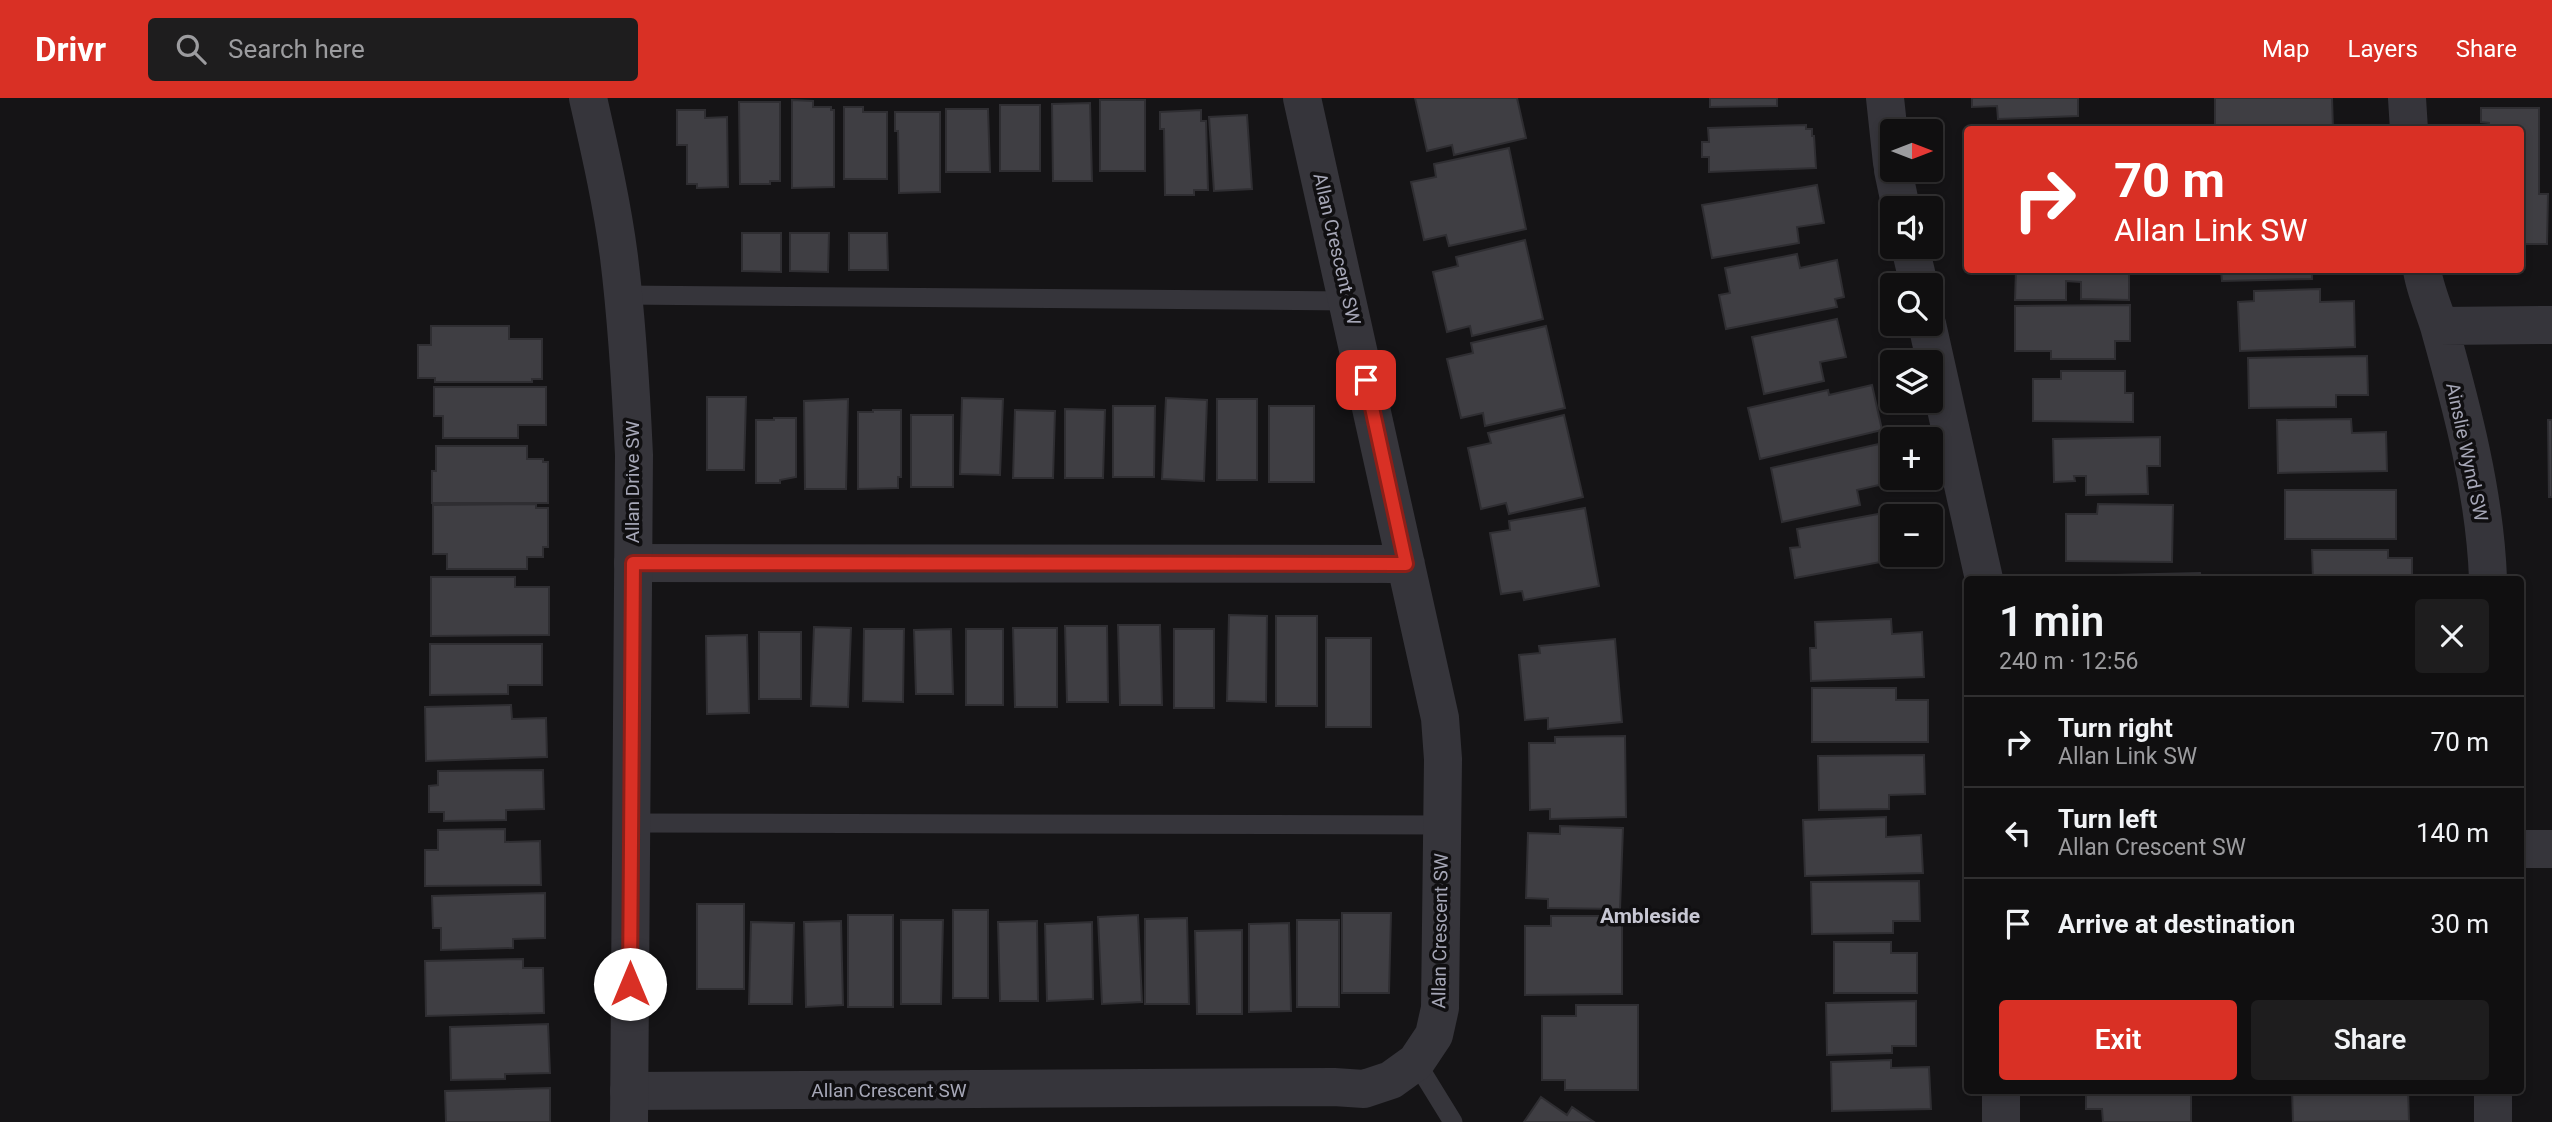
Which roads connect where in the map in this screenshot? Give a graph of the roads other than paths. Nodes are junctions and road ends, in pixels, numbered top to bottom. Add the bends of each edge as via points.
1 (588, 98) edge
2 (1302, 98) edge
3 (1885, 98) edge
4 (2407, 98) edge
5 (1887, 119) edge
6 (2409, 126) edge
7 (2423, 273) edge
8 (622, 295) junction
9 (1348, 301) junction
10 (2439, 326) junction
11 (2552, 326) edge
12 (1930, 336) edge
13 (633, 563) junction
14 (1406, 564) junction
15 (1983, 576) edge
16 (2488, 576) edge
17 (631, 823) junction
18 (1443, 825) junction
19 (2524, 849) edge
20 (2552, 849) edge
21 (1416, 1062) junction
22 (2001, 1094) edge
23 (2493, 1094) edge
24 (629, 1106) edge
25 (1453, 1122) edge
26 (2001, 1122) edge
27 (2493, 1122) edge

1 - 8 street, Allan Drive SW via 607,185
2 - 9 street, Allan Crescent SW
3 - 5 street
4 - 6 street
7 - 10 street, Ainslie Wynd SW
8 - 9 lane
8 - 13 street, Allan Drive SW via 632,405
9 - 14 street, Allan Crescent SW
10 - 11 street
10 - 16 street, Ainslie Wynd SW via 2481,504
12 - 15 street
13 - 14 street
13 - 17 street, Allan Drive SW
14 - 18 street, Allan Crescent SW via 1440,718
17 - 18 lane
17 - 24 street, Allan Drive SW
18 - 21 street, Allan Crescent SW via 1440,1008 1434,1035
19 - 20 street
21 - 24 street, Allan Crescent SW via 1391,1080 1364,1089
21 - 25 lane
22 - 26 street
23 - 27 street

